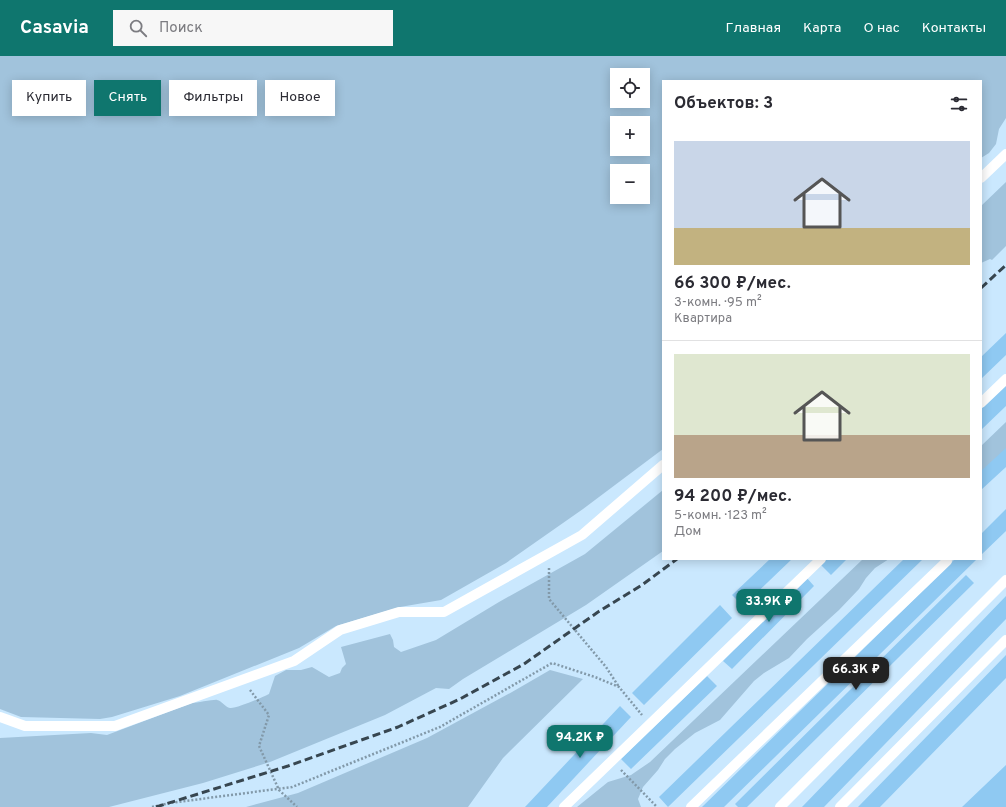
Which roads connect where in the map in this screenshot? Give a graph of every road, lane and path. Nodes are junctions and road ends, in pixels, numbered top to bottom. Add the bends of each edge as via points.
1 (1006, 154) edge
2 (982, 177) edge
3 (1006, 379) edge
4 (982, 402) edge
5 (662, 466) edge
6 (548, 554) junction
7 (820, 560) edge
8 (947, 560) dead end
9 (1006, 580) edge
10 (1006, 640) edge
11 (242, 680) junction
12 (619, 687) junction
13 (0, 717) edge
14 (650, 725) junction
15 (613, 761) junction
16 (279, 790) junction
17 (152, 807) edge
18 (297, 807) edge
19 (564, 807) edge
20 (657, 807) edge
21 (691, 807) edge
22 (780, 807) edge
23 (840, 807) edge

1 - 2 lane
3 - 4 lane
5 - 6 lane via 582,534
6 - 11 lane via 444,612 399,612 340,630 294,661
6 - 12 path via 549,599 606,666
7 - 14 lane
8 - 21 lane
9 - 22 lane
10 - 23 lane
11 - 13 lane via 115,726 25,726
11 - 16 path via 269,715 259,746
12 - 14 path
12 - 16 path via 552,663 440,727 292,788
14 - 15 lane
15 - 19 lane
15 - 20 path
16 - 17 path
16 - 18 path

